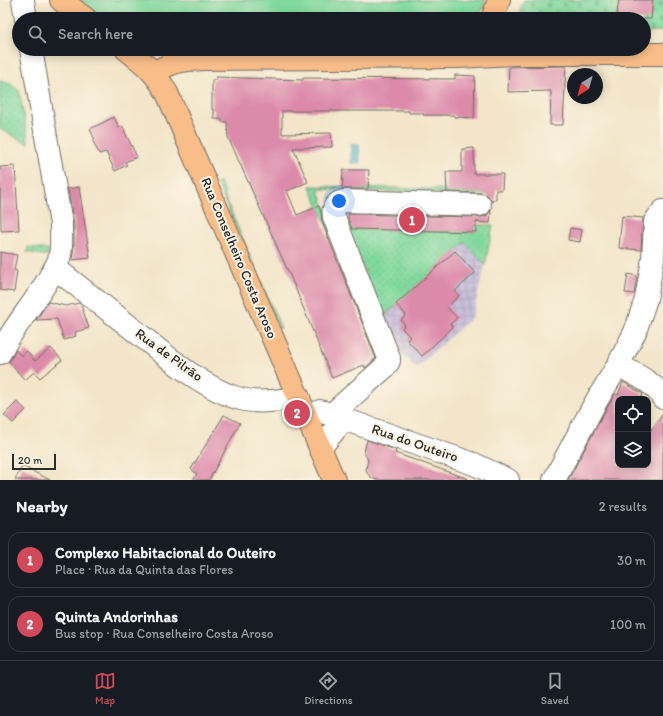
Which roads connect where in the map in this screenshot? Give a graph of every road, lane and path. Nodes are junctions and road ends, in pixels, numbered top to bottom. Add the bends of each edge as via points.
1 (23, 0) edge
2 (61, 0) edge
3 (499, 0) edge
4 (25, 12) edge
5 (77, 12) edge
6 (495, 12) edge
7 (651, 54) edge
8 (663, 54) edge
9 (32, 56) edge
10 (135, 56) edge
11 (463, 56) edge
12 (155, 74) junction
13 (480, 205) dead end
14 (663, 211) edge
15 (55, 268) junction
16 (0, 353) edge
17 (618, 365) junction
18 (663, 398) edge
19 (301, 403) junction
20 (337, 417) junction
21 (320, 448) junction
22 (334, 480) edge
23 (508, 480) edge
24 (554, 480) edge

1 - 4 street
2 - 5 main road
3 - 6 main road
7 - 8 main road
9 - 15 street via 61,224 60,257
10 - 12 main road, Rua Conselheiro Costa Aroso
11 - 12 main road via 203,59 176,61
12 - 19 main road, Rua Conselheiro Costa Aroso via 167,92
13 - 20 street via 344,200 335,206 334,217 389,358 385,367
14 - 17 street via 655,221 653,259 646,299 635,332
15 - 16 street via 41,292 7,338
15 - 19 street, Rua de Pilrão via 177,365 218,390 241,399
17 - 18 street via 648,382
17 - 24 street
19 - 20 street, Rua do Outeiro
19 - 21 main road, Rua Conselheiro Costa Aroso
20 - 21 street
20 - 23 street, Rua do Outeiro via 474,464
21 - 22 main road, Rua Conselheiro Costa Aroso

